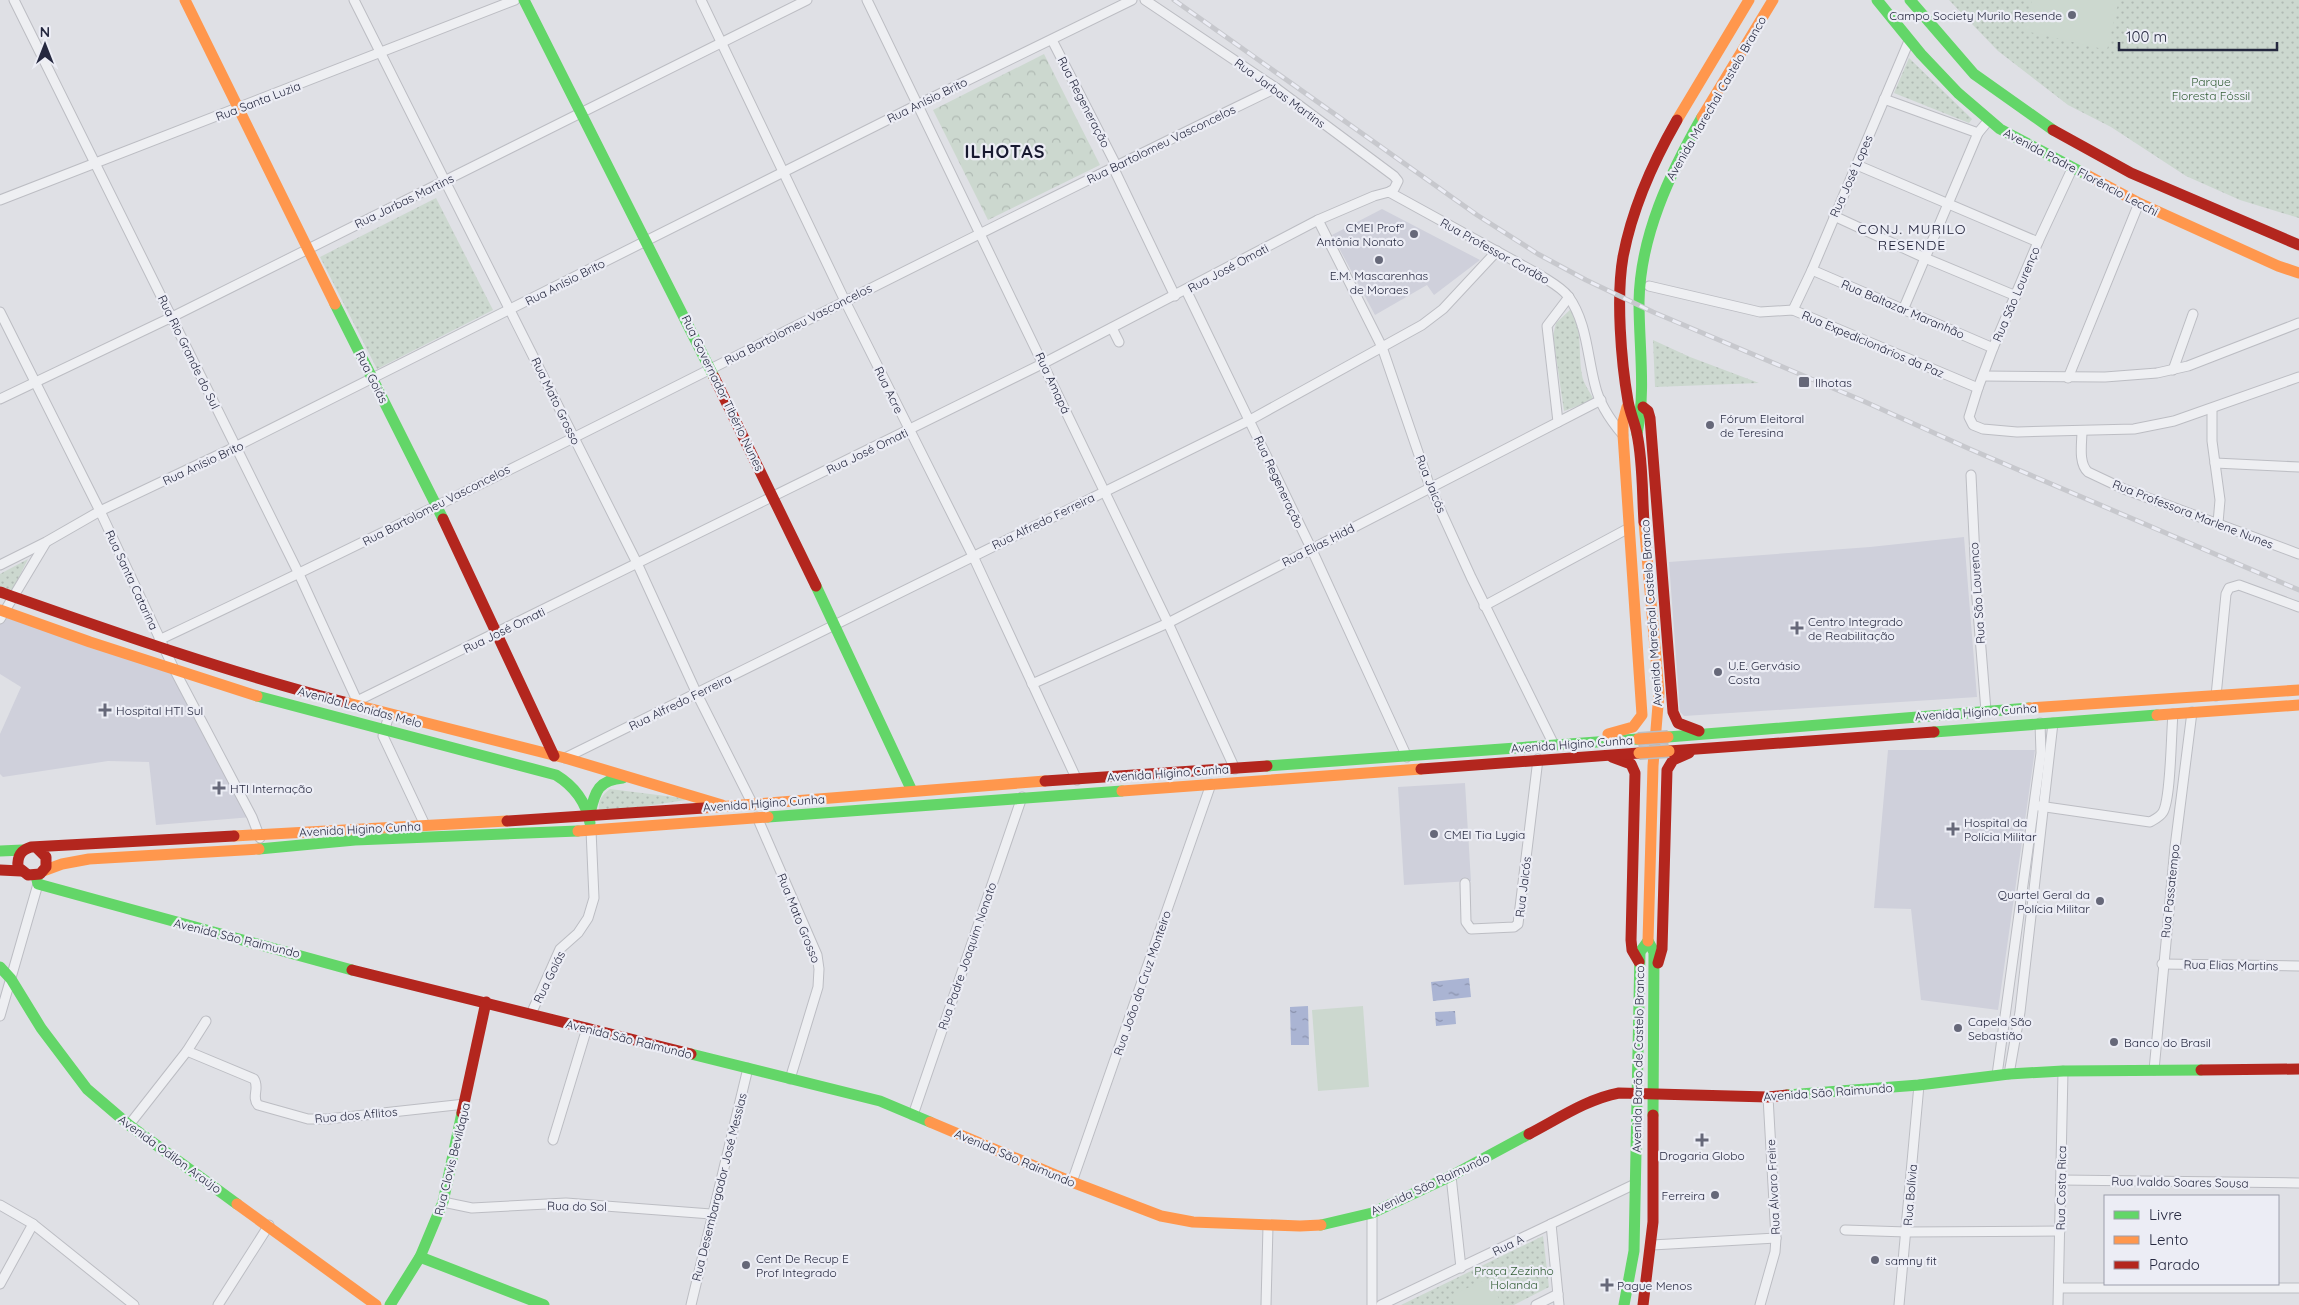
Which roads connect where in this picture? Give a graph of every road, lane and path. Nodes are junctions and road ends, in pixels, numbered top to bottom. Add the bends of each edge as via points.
1 (14, 0) edge
2 (185, 0) edge
3 (354, 0) edge
4 (515, 0) edge
5 (524, 0) edge
6 (701, 0) edge
7 (808, 0) edge
8 (867, 0) edge
9 (1132, 0) edge
10 (1145, 0) edge
11 (1749, 0) edge
12 (1772, 0) edge
13 (1877, 0) edge
14 (1910, 0) edge
15 (1052, 40) junction
16 (1909, 40) junction
17 (723, 44) junction
18 (380, 54) junction
19 (1276, 88) junction
20 (1884, 99) junction
21 (917, 104) junction
22 (238, 109) junction
23 (582, 113) junction
24 (1988, 120) junction
25 (1978, 133) junction
26 (2110, 162) junction
27 (95, 164) junction
28 (1857, 165) junction
29 (1115, 166) junction
30 (2072, 169) junction
31 (784, 172) junction
32 (446, 180) junction
33 (2101, 184) junction
34 (1388, 192) junction
35 (0, 200) edge
36 (2139, 204) junction
37 (1949, 205) junction
38 (1834, 216) junction
39 (1318, 220) junction
40 (981, 233) junction
41 (647, 241) junction
42 (2038, 242) junction
43 (2299, 245) edge
44 (307, 249) junction
45 (1497, 251) junction
46 (1924, 258) junction
47 (1812, 270) junction
48 (2299, 273) edge
49 (1650, 286) dead end
50 (1186, 290) junction
51 (1175, 296) junction
52 (2016, 296) junction
53 (1569, 297) junction
54 (845, 301) junction
55 (510, 310) junction
56 (1793, 310) junction
57 (1903, 310) junction
58 (0, 312) edge
59 (2193, 314) dead end
60 (172, 317) junction
61 (2299, 323) edge
62 (1112, 328) junction
63 (1119, 342) dead end
64 (1382, 347) junction
65 (1993, 348) junction
66 (1044, 363) junction
67 (711, 368) junction
68 (2173, 370) junction
69 (1983, 376) junction
70 (2299, 377) edge
71 (2068, 378) junction
72 (373, 379) junction
73 (35, 382) junction
74 (1978, 388) junction
75 (0, 399) edge
76 (1601, 400) junction
77 (1627, 407) junction
78 (1643, 407) junction
79 (2212, 409) junction
80 (1250, 420) junction
81 (1558, 422) junction
82 (909, 430) junction
83 (2082, 431) junction
84 (1637, 434) junction
85 (1622, 435) junction
86 (573, 437) junction
87 (236, 447) junction
88 (2215, 463) junction
89 (2299, 467) edge
90 (1971, 475) dead end
91 (1430, 487) junction
92 (1104, 491) junction
93 (774, 497) junction
94 (436, 505) junction
95 (100, 511) junction
96 (2218, 523) junction
97 (1630, 528) junction
98 (46, 542) junction
99 (1311, 548) junction
100 (2299, 554) edge
101 (973, 556) junction
102 (637, 564) junction
103 (0, 565) edge
104 (299, 574) junction
105 (0, 592) edge
106 (12, 596) junction
107 (1484, 606) junction
108 (2299, 608) edge
109 (1, 613) edge
110 (1168, 623) junction
111 (837, 625) junction
112 (496, 634) junction
113 (162, 645) junction
114 (174, 669) junction
115 (1032, 684) junction
116 (2299, 690) edge
117 (697, 694) junction
118 (2216, 696) junction
119 (358, 704) junction
120 (2299, 705) edge
121 (1986, 711) junction
122 (2192, 712) junction
123 (2173, 714) junction
124 (389, 715) junction
125 (2040, 723) junction
126 (2053, 723) junction
127 (383, 731) junction
128 (1708, 734) junction
129 (1594, 742) junction
130 (1554, 745) junction
131 (1698, 749) junction
132 (1606, 754) junction
133 (1407, 756) junction
134 (559, 757) junction
135 (1538, 759) junction
136 (1235, 768) junction
137 (630, 778) junction
138 (1078, 780) junction
139 (2183, 782) junction
140 (2169, 783) junction
141 (1211, 784) junction
142 (912, 791) junction
143 (1022, 797) junction
144 (753, 805) junction
145 (726, 806) junction
146 (906, 806) junction
147 (2038, 806) junction
148 (589, 817) junction
149 (756, 817) junction
150 (425, 825) junction
151 (591, 830) junction
152 (260, 834) junction
153 (36, 847) junction
154 (261, 849) junction
155 (23, 850) junction
156 (0, 851) edge
157 (0, 870) edge
158 (21, 871) junction
159 (39, 877) junction
160 (1465, 883) dead end
161 (1648, 941) junction
162 (1640, 962) junction
163 (2162, 964) junction
164 (2299, 966) edge
165 (0, 967) edge
166 (1654, 967) junction
167 (11, 980) junction
168 (486, 1002) junction
169 (531, 1014) junction
170 (0, 1016) edge
171 (206, 1021) dead end
172 (586, 1028) junction
173 (188, 1051) junction
174 (748, 1068) junction
175 (2299, 1069) edge
176 (2154, 1070) junction
177 (2063, 1071) junction
178 (2009, 1074) junction
179 (1997, 1075) junction
180 (790, 1079) junction
181 (1919, 1085) junction
182 (1637, 1094) junction
183 (1654, 1095) junction
184 (1768, 1098) junction
185 (466, 1104) junction
186 (913, 1115) junction
187 (129, 1125) junction
188 (553, 1140) dead end
189 (1451, 1176) junction
190 (2062, 1180) junction
191 (1072, 1182) junction
192 (2299, 1183) edge
193 (1635, 1184) junction
194 (443, 1202) junction
195 (0, 1204) edge
196 (1372, 1213) junction
197 (711, 1214) junction
198 (33, 1224) junction
199 (1551, 1224) junction
200 (269, 1225) junction
201 (1268, 1226) junction
202 (1845, 1230) dead end
203 (2060, 1230) junction
204 (1907, 1232) junction
205 (1776, 1238) junction
206 (1652, 1246) junction
207 (420, 1257) junction
208 (1461, 1268) junction
209 (0, 1284) edge
210 (2059, 1288) junction
211 (2299, 1288) edge
212 (1558, 1294) junction
213 (134, 1305) edge
214 (218, 1305) edge
215 (376, 1305) edge
216 (390, 1305) edge
217 (544, 1305) edge
218 (691, 1305) edge
219 (1266, 1305) edge
220 (1372, 1305) edge
221 (1381, 1305) edge
222 (1536, 1305) edge
223 (1559, 1305) edge
224 (1624, 1305) edge
225 (1643, 1305) edge
226 (1760, 1305) edge
227 (1900, 1305) edge
228 (2058, 1305) edge

1 - 27 street, Rua Rio Grande do Sul
2 - 22 main road, Rua Goiás
3 - 18 street, Rua Mato Grosso
4 - 18 street, Rua Santa Luzia
5 - 23 main road, Rua Governador Tibério Nunes
6 - 17 street, Rua Acre
7 - 17 street, Rua Jarbas Martins
8 - 21 street, Rua Amapá
9 - 15 street, Rua Anísio Brito
10 - 19 street, Rua Jarbas Martins
11 - 77 main road, Avenida Marechal Castelo Branco via 1665,143 1632,220 1620,288
12 - 78 main road, Avenida Marechal Castelo Branco via 1690,139 1651,225 1640,283
13 - 16 main road, Avenida Padre Florêncio Lecchi
14 - 26 main road, Avenida Padre Florêncio Lecchi via 1974,74 2061,136
15 - 21 street, Rua Anísio Brito
15 - 29 street, Rua Regeneração
16 - 20 street, Rua José Lopes
16 - 24 main road, Avenida Padre Florêncio Lecchi
17 - 23 street, Rua Jarbas Martins
17 - 31 street, Rua Acre
18 - 22 street, Rua Santa Luzia
18 - 32 street, Rua Mato Grosso
19 - 29 street, Rua Bartolomeu Vasconcelos
19 - 34 street, Rua Jarbas Martins via 1394,176 1397,185
20 - 25 street
20 - 28 street, Rua José Lopes
21 - 31 street, Rua Anísio Brito
21 - 40 street, Rua Amapá
22 - 27 street, Rua Santa Luzia
22 - 44 main road, Rua Goiás
23 - 32 street, Rua Jarbas Martins
23 - 41 main road, Rua Governador Tibério Nunes
24 - 25 street
24 - 30 main road, Avenida Padre Florêncio Lecchi
25 - 37 street
26 - 33 main road
26 - 43 main road, Avenida Padre Florêncio Lecchi
27 - 35 street, Rua Santa Luzia
27 - 60 street, Rua Rio Grande do Sul
28 - 37 street
28 - 38 street, Rua José Lopes
29 - 40 street, Rua Bartolomeu Vasconcelos
29 - 51 street, Rua Regeneração
30 - 33 main road, Avenida Padre Florêncio Lecchi
30 - 42 street, Rua São Lourenço
31 - 41 street, Rua Anísio Brito
31 - 54 street, Rua Acre
32 - 44 street, Rua Jarbas Martins
32 - 55 street, Rua Mato Grosso
33 - 36 main road, Avenida Padre Florêncio Lecchi
34 - 39 street, Rua José Omati
34 - 45 street, Rua Professor Cordão
36 - 48 main road, Avenida Padre Florêncio Lecchi
36 - 71 street
37 - 42 street
37 - 46 street
38 - 46 street
38 - 47 street, Rua José Lopes
39 - 50 street, Rua José Omati
39 - 64 street, Rua Jaicós
40 - 54 street, Rua Bartolomeu Vasconcelos
40 - 66 street, Rua Amapá
41 - 55 street, Rua Anísio Brito
41 - 67 main road, Rua Governador Tibério Nunes
42 - 52 street, Rua São Lourenço
44 - 60 street, Rua Jarbas Martins
44 - 72 main road, Rua Goiás
45 - 53 street, Rua Professor Cordão via 1540,275
45 - 64 street, Rua Alfredo Ferreira via 1443,309
46 - 52 street
46 - 57 street
47 - 56 street, Rua José Lopes
47 - 57 street, Rua Baltazar Maranhão
49 - 56 street, Rua Expedicionários da Paz via 1760,312
50 - 51 street, Rua José Omati
50 - 80 street, Rua Regeneração
51 - 62 street, Rua José Omati
52 - 65 street, Rua São Lourenço
53 - 76 street, Rua Professor Cordão via 1585,335
53 - 81 street via 1547,326
54 - 67 street, Rua Bartolomeu Vasconcelos
54 - 82 street, Rua Acre
55 - 72 street, Rua Anísio Brito
55 - 86 street, Rua Mato Grosso
56 - 74 street, Rua Expedicionários da Paz
57 - 65 street, Rua Baltazar Maranhão
58 - 73 street, Rua Santa Catarina
59 - 68 street
60 - 73 street, Rua Jarbas Martins
60 - 87 street, Rua Rio Grande do Sul
61 - 68 street
62 - 63 street
62 - 66 street, Rua José Omati
64 - 80 street, Rua Alfredo Ferreira
64 - 91 street, Rua Jaicós
65 - 69 street, Rua São Lourenço
66 - 82 street, Rua José Omati
66 - 92 street, Rua Amapá
67 - 86 street, Rua Bartolomeu Vasconcelos
67 - 93 main road, Rua Governador Tibério Nunes
68 - 71 street via 2136,376
69 - 71 street
69 - 74 street, Rua São Lourenço
70 - 79 street
72 - 87 street, Rua Anísio Brito
72 - 94 main road, Rua Goiás
73 - 75 street, Rua Jarbas Martins
73 - 95 street, Rua Santa Catarina
74 - 83 street, Rua São Lourenço via 1969,421 1978,427
76 - 81 street, Rua Elias Hidd
76 - 85 street
77 - 84 main road, Avenida Marechal Castelo Branco
77 - 85 main road
78 - 84 main road, Avenida Marechal Castelo Branco
78 - 128 main road via 1650,418 1673,712 1680,725
79 - 83 street via 2142,428
79 - 88 street
80 - 92 street, Rua Alfredo Ferreira
80 - 99 street, Rua Regeneração
81 - 91 street, Rua Elias Hidd
82 - 93 street, Rua José Omati
82 - 101 street, Rua Acre
83 - 96 street, Rua Professora Marlene Nunes via 2082,460 2088,472
84 - 161 main road, Avenida Marechal Castelo Branco via 1658,693
85 - 97 main road
86 - 94 street, Rua Bartolomeu Vasconcelos
86 - 102 street, Rua Mato Grosso
87 - 95 street, Rua Anísio Brito
87 - 104 street, Rua Rio Grande do Sul
88 - 89 street
88 - 96 street via 2220,500
90 - 121 street, Rua São Lourenco via 1976,599
91 - 99 street, Rua Elias Hidd
91 - 107 street, Rua Jaicós
92 - 101 street, Rua Alfredo Ferreira
92 - 110 street, Rua Amapá
93 - 102 street, Rua José Omati
93 - 111 main road, Rua Governador Tibério Nunes
94 - 104 street, Rua Bartolomeu Vasconcelos
94 - 112 main road, Rua Goiás
95 - 98 street, Rua Anísio Brito
95 - 113 street, Rua Santa Catarina
96 - 100 street, Rua Professora Marlene Nunes
97 - 107 street
97 - 129 main road via 1642,715 1634,728 1610,733
98 - 103 street, Rua Anísio Brito
98 - 106 street
99 - 110 street, Rua Elias Hidd
99 - 133 street, Rua Regeneração
101 - 111 street, Rua Alfredo Ferreira
101 - 115 street, Rua Acre
102 - 112 street, Rua José Omati
102 - 117 street, Rua Mato Grosso
104 - 113 street, Rua Bartolomeu Vasconcelos
104 - 119 street, Rua Rio Grande do Sul
105 - 106 main road, Avenida Leônidas Melo
106 - 109 street
106 - 113 main road, Avenida Leônidas Melo
107 - 130 street, Rua Jaicós
108 - 118 street via 2239,586 2229,588
109 - 114 main road, Avenida Leônidas Melo
110 - 115 street, Rua Elias Hidd
110 - 136 street, Rua Amapá
111 - 117 street, Rua Alfredo Ferreira
111 - 142 main road, Rua Governador Tibério Nunes
112 - 119 street, Rua José Omati
112 - 134 main road, Rua Goiás
113 - 114 street, Rua Santa Catarina
113 - 119 main road, Avenida Leônidas Melo via 270,683
114 - 127 main road, Avenida Leônidas Melo via 268,700
114 - 152 street, Rua Santa Catarina
115 - 138 street, Rua Acre
116 - 118 main road, Avenida Higino Cunha
117 - 134 street, Rua Alfredo Ferreira
117 - 144 street, Rua Mato Grosso
118 - 121 main road, Avenida Higino Cunha
119 - 124 main road, Avenida Leônidas Melo
120 - 122 main road, Avenida Higino Cunha
121 - 128 main road, Avenida Higino Cunha
122 - 123 main road, Avenida Higino Cunha
122 - 139 street, Rua Passatempo
123 - 126 main road, Avenida Higino Cunha
123 - 140 street
124 - 127 street
124 - 134 main road, Avenida Leônidas Melo
125 - 126 main road, Avenida Higino Cunha
125 - 131 main road, Avenida Higino Cunha
125 - 147 street
126 - 147 street
127 - 148 main road, Avenida Leônidas Melo via 556,775 574,790
127 - 150 street
128 - 129 main road, Avenida Higino Cunha, bridge
129 - 130 main road, Avenida Higino Cunha
130 - 133 main road, Avenida Higino Cunha
131 - 132 main road, Avenida Higino Cunha, bridge
131 - 166 main road via 1674,760 1666,770 1662,949 1659,962
132 - 135 main road, Avenida Higino Cunha
132 - 162 main road via 1631,764 1635,773 1631,940 1632,950
133 - 136 main road, Avenida Higino Cunha
134 - 137 main road, Avenida Leônidas Melo
135 - 141 main road, Avenida Higino Cunha
135 - 160 street, Rua Jaicós via 1518,924 1514,928 1471,929 1468,926
136 - 138 main road, Avenida Higino Cunha
137 - 145 main road, Avenida Leônidas Melo
137 - 148 main road via 613,778 601,784
138 - 142 main road, Avenida Higino Cunha
139 - 140 street
139 - 163 street, Rua Passatempo
140 - 147 street via 2162,813 2150,822
141 - 143 main road, Avenida Higino Cunha
141 - 191 street, Rua João da Cruz Monteiro
142 - 144 main road, Avenida Higino Cunha
142 - 146 street
143 - 146 main road, Avenida Higino Cunha
143 - 186 street, Rua Padre Joaquim Nonato
144 - 145 main road, Avenida Higino Cunha
145 - 148 main road, Avenida Higino Cunha
146 - 149 main road, Avenida Higino Cunha
147 - 178 street via 2020,1012
147 - 179 street
148 - 150 main road, Avenida Higino Cunha
148 - 151 main road, Avenida Leônidas Melo
149 - 151 main road, Avenida Higino Cunha
149 - 180 street, Rua Mato Grosso via 820,968 818,987
150 - 152 main road, Avenida Higino Cunha
151 - 154 main road, Avenida Higino Cunha via 355,840
151 - 169 street, Rua Goiás via 592,908 578,933 560,949
152 - 153 main road, Avenida Higino Cunha
152 - 154 street, Rua Santa Catarina
153 - 155 main road
153 - 159 main road via 46,857 46,866
154 - 159 main road, Avenida Higino Cunha via 89,859 62,864
155 - 156 main road
155 - 158 main road via 18,858
157 - 158 main road
158 - 159 main road
159 - 167 street
159 - 168 main road, Avenida São Raimundo via 334,965
161 - 162 main road, Avenida Barão de Castelo Branco via 1640,952
161 - 166 main road, Avenida Barão de Castelo Branco via 1654,952
162 - 182 main road, Avenida Barão de Castelo Branco
163 - 164 street, Rua Elias Martins
163 - 176 street, Rua Passatempo
165 - 167 main road, Avenida Odilon Araújo
166 - 183 main road, Avenida Barão de Castelo Branco
167 - 170 street
167 - 187 main road, Avenida Odilon Araújo via 72,1071 87,1089
168 - 169 main road, Avenida São Raimundo
168 - 185 main road, Rua Clovis Beviláqua
169 - 172 main road, Avenida São Raimundo
171 - 173 street
172 - 174 main road, Avenida São Raimundo
172 - 188 street
173 - 185 street, Rua dos Aflitos via 254,1079 257,1086 255,1102 262,1108 308,1119 348,1118
173 - 187 street
174 - 180 main road, Avenida São Raimundo
174 - 197 street, Rua Desembargador José Messias
175 - 176 main road, Avenida São Raimundo
176 - 177 main road, Avenida São Raimundo
177 - 178 main road, Avenida São Raimundo
177 - 190 street, Rua Costa Rica
178 - 179 main road, Avenida São Raimundo
179 - 181 main road, Avenida São Raimundo
180 - 186 main road, Avenida São Raimundo via 880,1102
181 - 184 main road, Avenida São Raimundo
181 - 204 street, Rua Bolívia
182 - 183 main road, Avenida São Raimundo
182 - 189 main road, Avenida São Raimundo via 1602,1096
182 - 193 main road, Avenida Barão de Castelo Branco
183 - 184 main road, Avenida São Raimundo
183 - 206 main road, Avenida Barão de Castelo Branco
184 - 205 street, Rua Álvaro Freire
185 - 194 main road, Rua Clovis Beviláqua
186 - 191 main road, Avenida São Raimundo
187 - 200 main road, Avenida Odilon Araújo
189 - 196 main road, Avenida São Raimundo
189 - 208 street
190 - 192 street, Rua Ivaldo Soares Sousa
190 - 203 street, Rua Costa Rica
191 - 201 main road, Avenida São Raimundo via 1161,1216 1193,1222
193 - 199 street, Rua A
193 - 224 main road, Avenida Barão de Castelo Branco via 1634,1251
194 - 197 street, Rua do Sol via 472,1208 566,1204
194 - 207 main road, Rua Clovis Beviláqua
195 - 198 street
196 - 201 main road, Avenida São Raimundo via 1320,1225
196 - 220 street
197 - 218 street, Rua Desembargador José Messias
198 - 209 street
198 - 213 street
199 - 208 street, Rua A
199 - 212 street
200 - 214 street
200 - 215 main road, Avenida Odilon Araújo
201 - 219 street
202 - 204 street
203 - 204 street
203 - 210 street, Rua Costa Rica
204 - 227 street, Rua Bolívia
205 - 206 street
205 - 226 street, Rua Álvaro Freire
206 - 225 main road, Avenida Barão de Castelo Branco
207 - 216 main road, Rua Clovis Beviláqua
207 - 217 main road
208 - 221 street, Rua A
210 - 211 street
210 - 228 street, Rua Costa Rica
212 - 222 street
212 - 223 street

